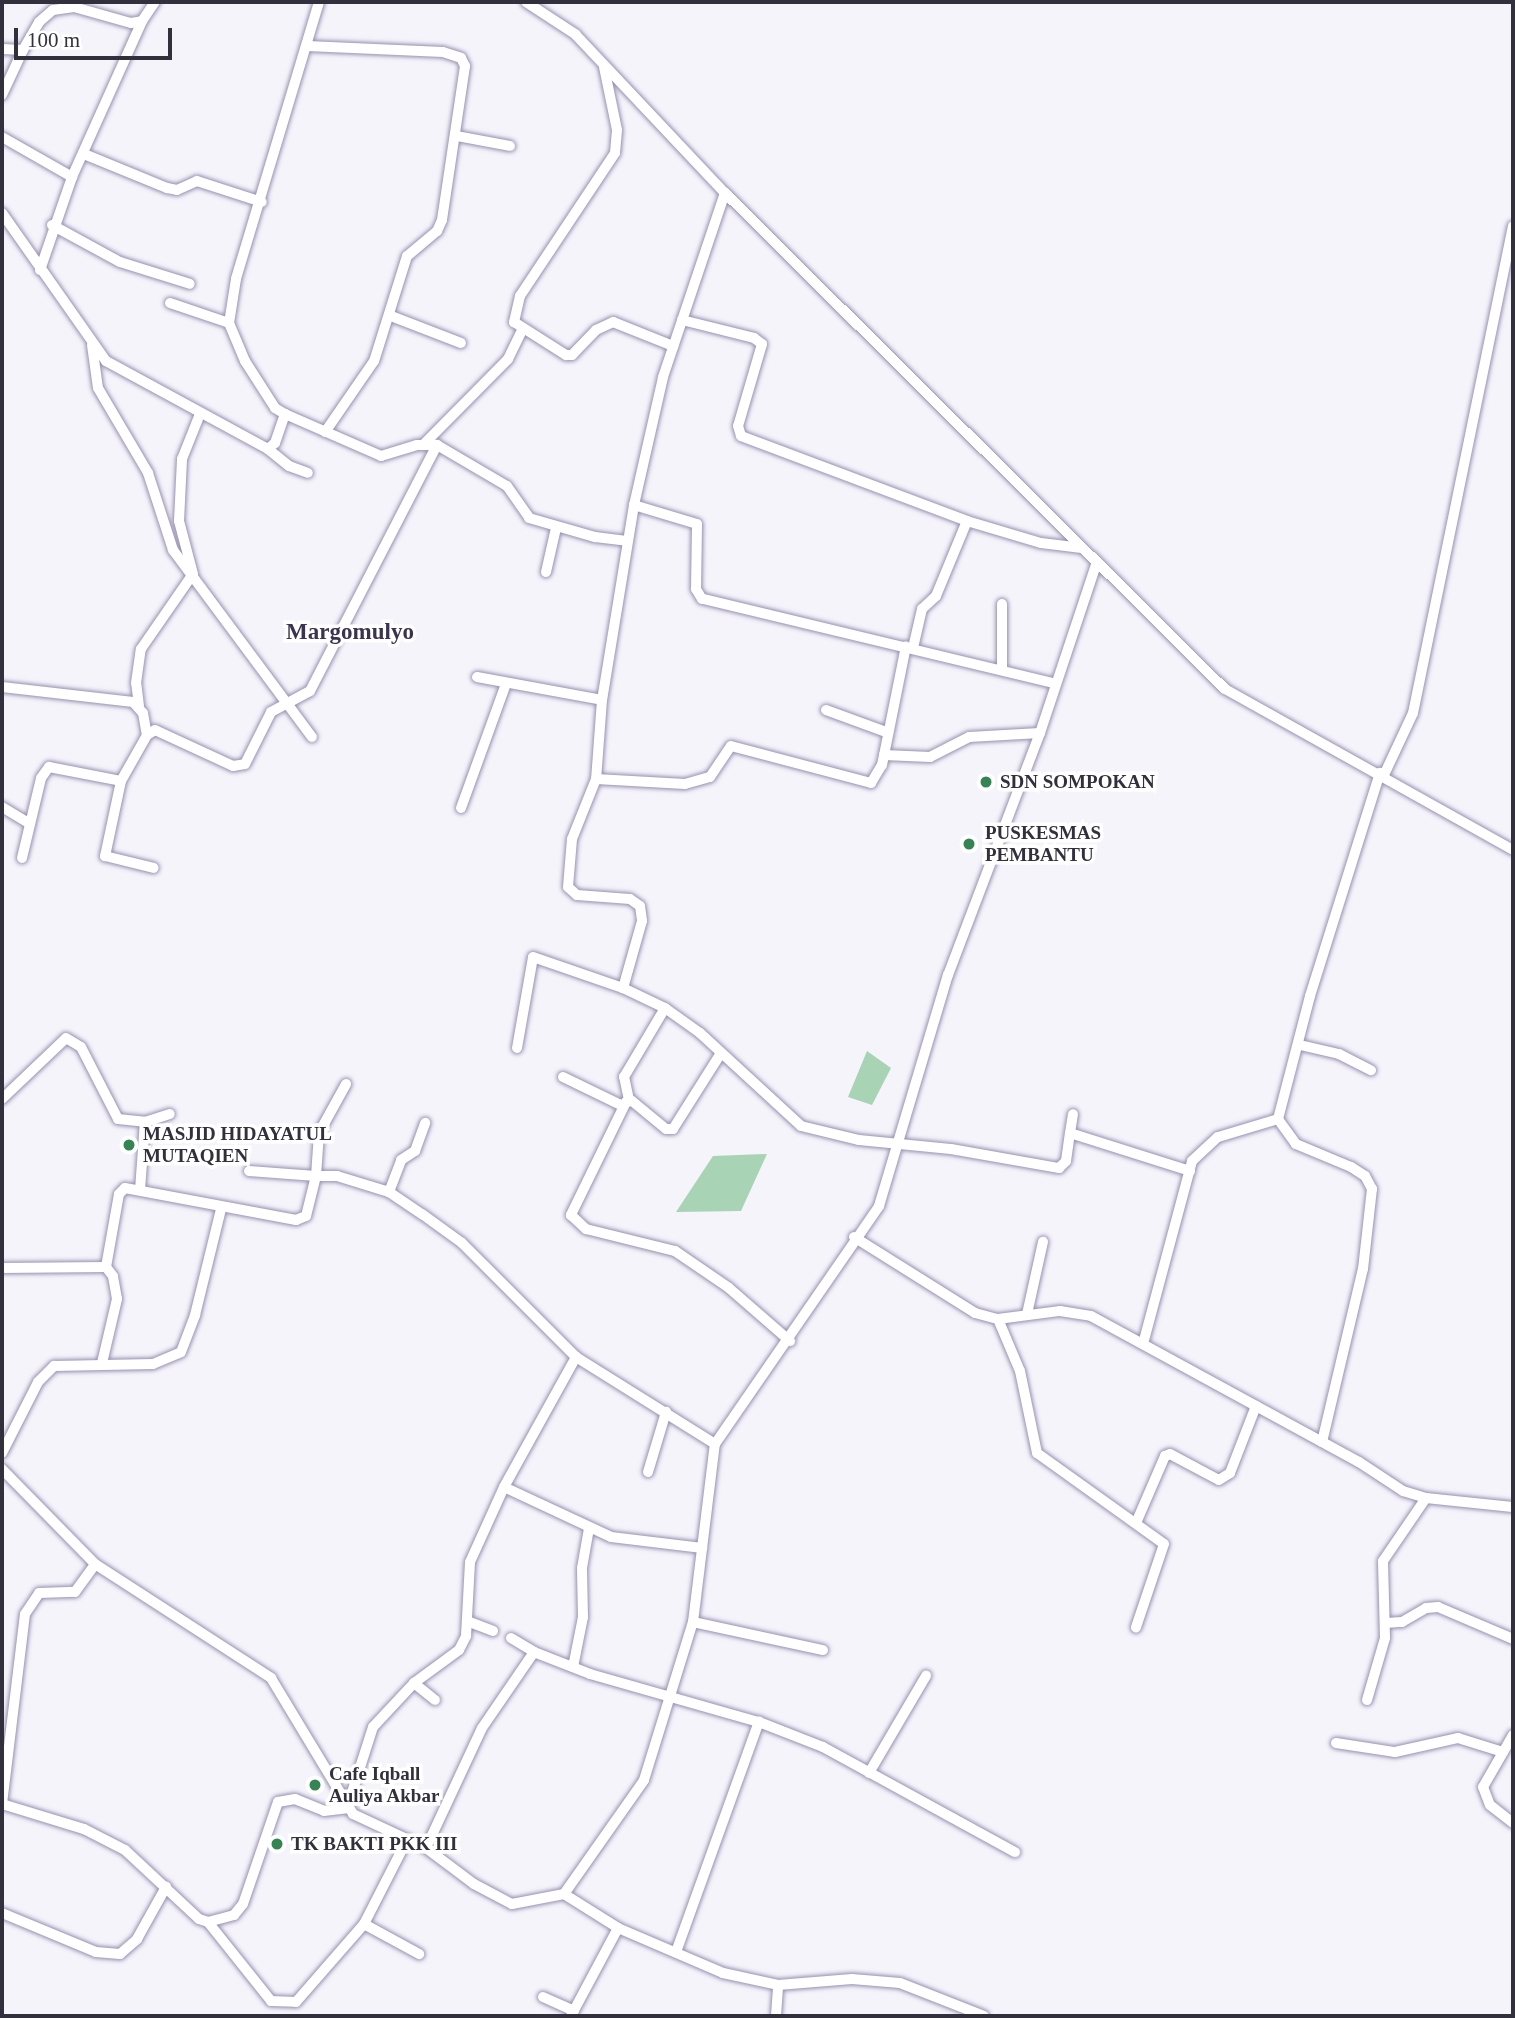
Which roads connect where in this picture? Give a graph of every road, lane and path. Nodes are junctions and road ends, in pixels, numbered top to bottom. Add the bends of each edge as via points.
1 (155, 2) edge
2 (319, 2) edge
3 (526, 2) edge
4 (142, 22) junction
5 (307, 46) junction
6 (2, 49) edge
7 (23, 50) junction
8 (604, 66) junction
9 (2, 95) edge
10 (457, 136) junction
11 (2, 137) edge
12 (510, 146) dead end
13 (84, 154) junction
14 (72, 177) junction
15 (725, 192) junction
16 (262, 202) junction
17 (2, 214) edge
18 (52, 225) junction
19 (1513, 226) edge
20 (40, 270) junction
21 (190, 284) dead end
22 (170, 303) dead end
23 (391, 316) junction
24 (682, 320) junction
25 (229, 323) junction
26 (522, 330) junction
27 (461, 342) dead end
28 (92, 345) junction
29 (673, 346) junction
30 (200, 414) junction
31 (285, 414) junction
32 (325, 432) junction
33 (425, 443) junction
34 (437, 445) junction
35 (268, 449) junction
36 (308, 473) dead end
37 (634, 505) junction
38 (967, 521) junction
39 (556, 528) junction
40 (627, 541) junction
41 (1080, 548) junction
42 (1096, 565) junction
43 (546, 572) dead end
44 (191, 578) junction
45 (1002, 604) dead end
46 (909, 647) junction
47 (1002, 670) junction
48 (477, 677) dead end
49 (1053, 683) junction
50 (506, 684) junction
51 (2, 687) edge
52 (602, 700) junction
53 (289, 704) junction
54 (139, 706) junction
55 (827, 710) dead end
56 (886, 732) junction
57 (1040, 733) junction
58 (146, 735) junction
59 (312, 737) dead end
60 (884, 755) junction
61 (1382, 774) junction
62 (596, 779) junction
63 (121, 781) junction
64 (2, 807) edge
65 (461, 808) dead end
66 (29, 823) junction
67 (1513, 850) edge
68 (22, 858) dead end
69 (155, 867) dead end
70 (623, 988) junction
71 (665, 1008) junction
72 (1300, 1045) junction
73 (517, 1048) dead end
74 (721, 1053) junction
75 (1371, 1070) dead end
76 (563, 1077) dead end
77 (346, 1084) dead end
78 (2, 1099) edge
79 (626, 1103) junction
80 (170, 1114) dead end
81 (1073, 1114) dead end
82 (1278, 1119) junction
83 (145, 1122) junction
84 (425, 1123) dead end
85 (1070, 1133) junction
86 (898, 1146) junction
87 (249, 1171) dead end
88 (1190, 1171) junction
89 (316, 1176) junction
90 (140, 1189) junction
91 (389, 1192) junction
92 (221, 1209) junction
93 (854, 1237) junction
94 (1043, 1242) dead end
95 (106, 1267) junction
96 (2, 1268) edge
97 (1027, 1314) junction
98 (998, 1319) junction
99 (790, 1341) junction
100 (1143, 1344) junction
101 (576, 1357) junction
102 (102, 1363) junction
103 (1256, 1406) junction
104 (666, 1412) junction
105 (1322, 1442) junction
106 (715, 1444) junction
107 (2, 1453) edge
108 (2, 1469) edge
109 (648, 1472) dead end
110 (504, 1487) junction
111 (1426, 1498) junction
112 (1513, 1507) edge
113 (1136, 1523) junction
114 (589, 1529) junction
115 (702, 1548) junction
116 (95, 1564) junction
117 (467, 1621) junction
118 (693, 1622) junction
119 (1386, 1623) junction
120 (1136, 1627) dead end
121 (493, 1631) dead end
122 (512, 1638) dead end
123 (1513, 1639) edge
124 (823, 1650) dead end
125 (534, 1652) junction
126 (573, 1667) junction
127 (926, 1676) dead end
128 (414, 1683) junction
129 (666, 1697) junction
130 (435, 1700) dead end
131 (1367, 1700) dead end
132 (759, 1722) junction
133 (1513, 1735) edge
134 (1336, 1743) dead end
135 (1503, 1752) junction
136 (869, 1773) junction
137 (2, 1804) edge
138 (347, 1808) junction
139 (1513, 1823) edge
140 (407, 1839) junction
141 (426, 1848) junction
142 (1015, 1852) dead end
143 (166, 1887) junction
144 (564, 1894) junction
145 (2, 1913) edge
146 (208, 1922) junction
147 (364, 1924) junction
148 (618, 1928) junction
149 (676, 1952) junction
150 (419, 1954) dead end
151 (778, 1984) junction
152 (543, 1997) dead end
153 (573, 2014) edge
154 (776, 2016) edge
155 (984, 2016) edge

1 - 4 street
2 - 5 street
3 - 8 street via 575,34
4 - 7 street via 123,23 63,7 45,14
4 - 13 street
5 - 10 street via 443,52 461,58 465,66
5 - 16 street
6 - 7 street
7 - 9 street
8 - 15 street
8 - 26 street via 616,117 615,153 515,304 514,322
10 - 12 street
10 - 23 street via 442,220 437,231 407,256
11 - 14 street
13 - 14 street
13 - 16 street via 167,188 177,190 197,181
14 - 18 street
15 - 24 street
15 - 41 street
16 - 25 street via 236,279
17 - 20 street
18 - 20 street
18 - 21 street via 120,261
19 - 61 street via 1413,713
20 - 28 street
22 - 25 street
23 - 27 street
23 - 32 street via 374,361
24 - 29 street
24 - 38 street via 762,344 738,426 741,436
25 - 31 street via 255,378 275,408
26 - 29 street via 565,355 572,355 596,330 614,322
26 - 33 street via 508,359
28 - 30 street via 120,372
28 - 44 street via 98,387 148,473 173,550
29 - 37 street via 645,443
30 - 35 street
30 - 44 street via 182,458 179,521
31 - 32 street
31 - 35 street via 275,443
32 - 33 street via 381,456
33 - 34 street
34 - 39 street via 507,486 529,518
34 - 53 street via 310,691
35 - 36 street via 289,466
37 - 40 street
37 - 46 street via 697,524 696,589 702,599
38 - 41 street via 1041,544
38 - 46 street via 933,602 922,609
39 - 40 street
39 - 43 street
40 - 52 street
41 - 42 street
42 - 49 street
42 - 61 street via 1225,689 1283,725
44 - 53 street
44 - 54 street via 141,649 136,683
45 - 47 street
46 - 47 street
46 - 56 street
47 - 49 street
48 - 50 street
49 - 57 street
50 - 52 street
50 - 65 street
51 - 54 street via 77,693
52 - 62 street
53 - 58 street via 271,712 245,764 239,767 162,730
53 - 59 street
54 - 58 street
55 - 56 street
56 - 60 street
57 - 60 street via 969,737 924,758
57 - 86 street via 948,975
58 - 63 street
60 - 62 street via 877,778 866,784 731,746 710,777 685,785
61 - 67 street
61 - 72 street via 1310,996
62 - 70 street via 572,839 568,887 578,895 630,899 640,906 642,921
63 - 66 street via 48,767
63 - 69 street via 105,856
64 - 66 street
66 - 68 street
70 - 71 street
70 - 73 street via 533,957
71 - 74 street
71 - 79 street via 624,1077
72 - 75 street via 1339,1054
72 - 82 street
74 - 79 street via 673,1129
74 - 86 street via 801,1126
76 - 79 street
77 - 89 street via 319,1133
78 - 83 street via 66,1038 80,1047 115,1116 125,1122
79 - 99 street via 572,1207 574,1222 619,1239 675,1251 729,1288
80 - 83 street
81 - 85 street
82 - 88 street via 1208,1142
82 - 105 street via 1296,1144 1351,1167 1365,1176 1372,1189 1363,1269
83 - 90 street
84 - 91 street via 415,1151 401,1160
85 - 86 street via 1066,1161 1059,1168 951,1149
85 - 88 street
86 - 93 street via 879,1206
87 - 89 street
88 - 100 street
89 - 91 street via 337,1175
89 - 92 street via 302,1219
90 - 92 street
90 - 95 street via 125,1188 119,1194
91 - 101 street via 462,1243
92 - 102 street via 195,1315 181,1352 153,1364
93 - 98 street via 961,1308
93 - 99 street
94 - 97 street
95 - 96 street
95 - 102 street via 113,1276 117,1298
97 - 98 street
97 - 100 street via 1060,1311 1091,1316
98 - 113 street via 1020,1371 1037,1453
99 - 106 street
100 - 103 street
101 - 104 street
101 - 110 street
102 - 107 street via 62,1363 47,1372
103 - 105 street
103 - 113 street via 1230,1473 1219,1480 1170,1454 1165,1456
104 - 106 street
104 - 109 street
105 - 111 street via 1404,1491
106 - 115 street
108 - 116 street
110 - 114 street
110 - 117 street via 470,1562
111 - 112 street
111 - 119 street via 1383,1561
113 - 120 street via 1160,1540 1165,1551
114 - 115 street via 626,1540
114 - 126 street via 582,1569 583,1617
115 - 118 street
116 - 137 street via 75,1592 39,1593 25,1614
116 - 138 street via 271,1678
117 - 121 street
117 - 128 street via 466,1636 455,1655
118 - 124 street
118 - 129 street
119 - 123 street via 1402,1622 1426,1608 1438,1607
119 - 131 street
122 - 125 street
125 - 126 street
125 - 141 street via 482,1728
126 - 129 street
127 - 136 street
128 - 130 street
128 - 138 street via 373,1727
129 - 132 street
129 - 144 street via 643,1780
132 - 136 street via 823,1747
132 - 149 street
133 - 135 street
134 - 135 street via 1395,1752 1458,1738
135 - 139 street via 1483,1791 1490,1805
136 - 142 street
137 - 143 street via 84,1829 125,1850
138 - 140 street
138 - 146 street via 324,1811 295,1799 278,1802 243,1904 234,1915
140 - 141 street
140 - 147 street
141 - 144 street via 474,1884 512,1904
143 - 145 street via 137,1939 120,1954 96,1952
143 - 146 street
144 - 148 street
146 - 147 street via 271,2001 283,2004 304,1997
147 - 150 street
148 - 149 street
148 - 153 street
149 - 151 street via 723,1973
151 - 154 street
151 - 155 street via 852,1979 900,1983
152 - 153 street

